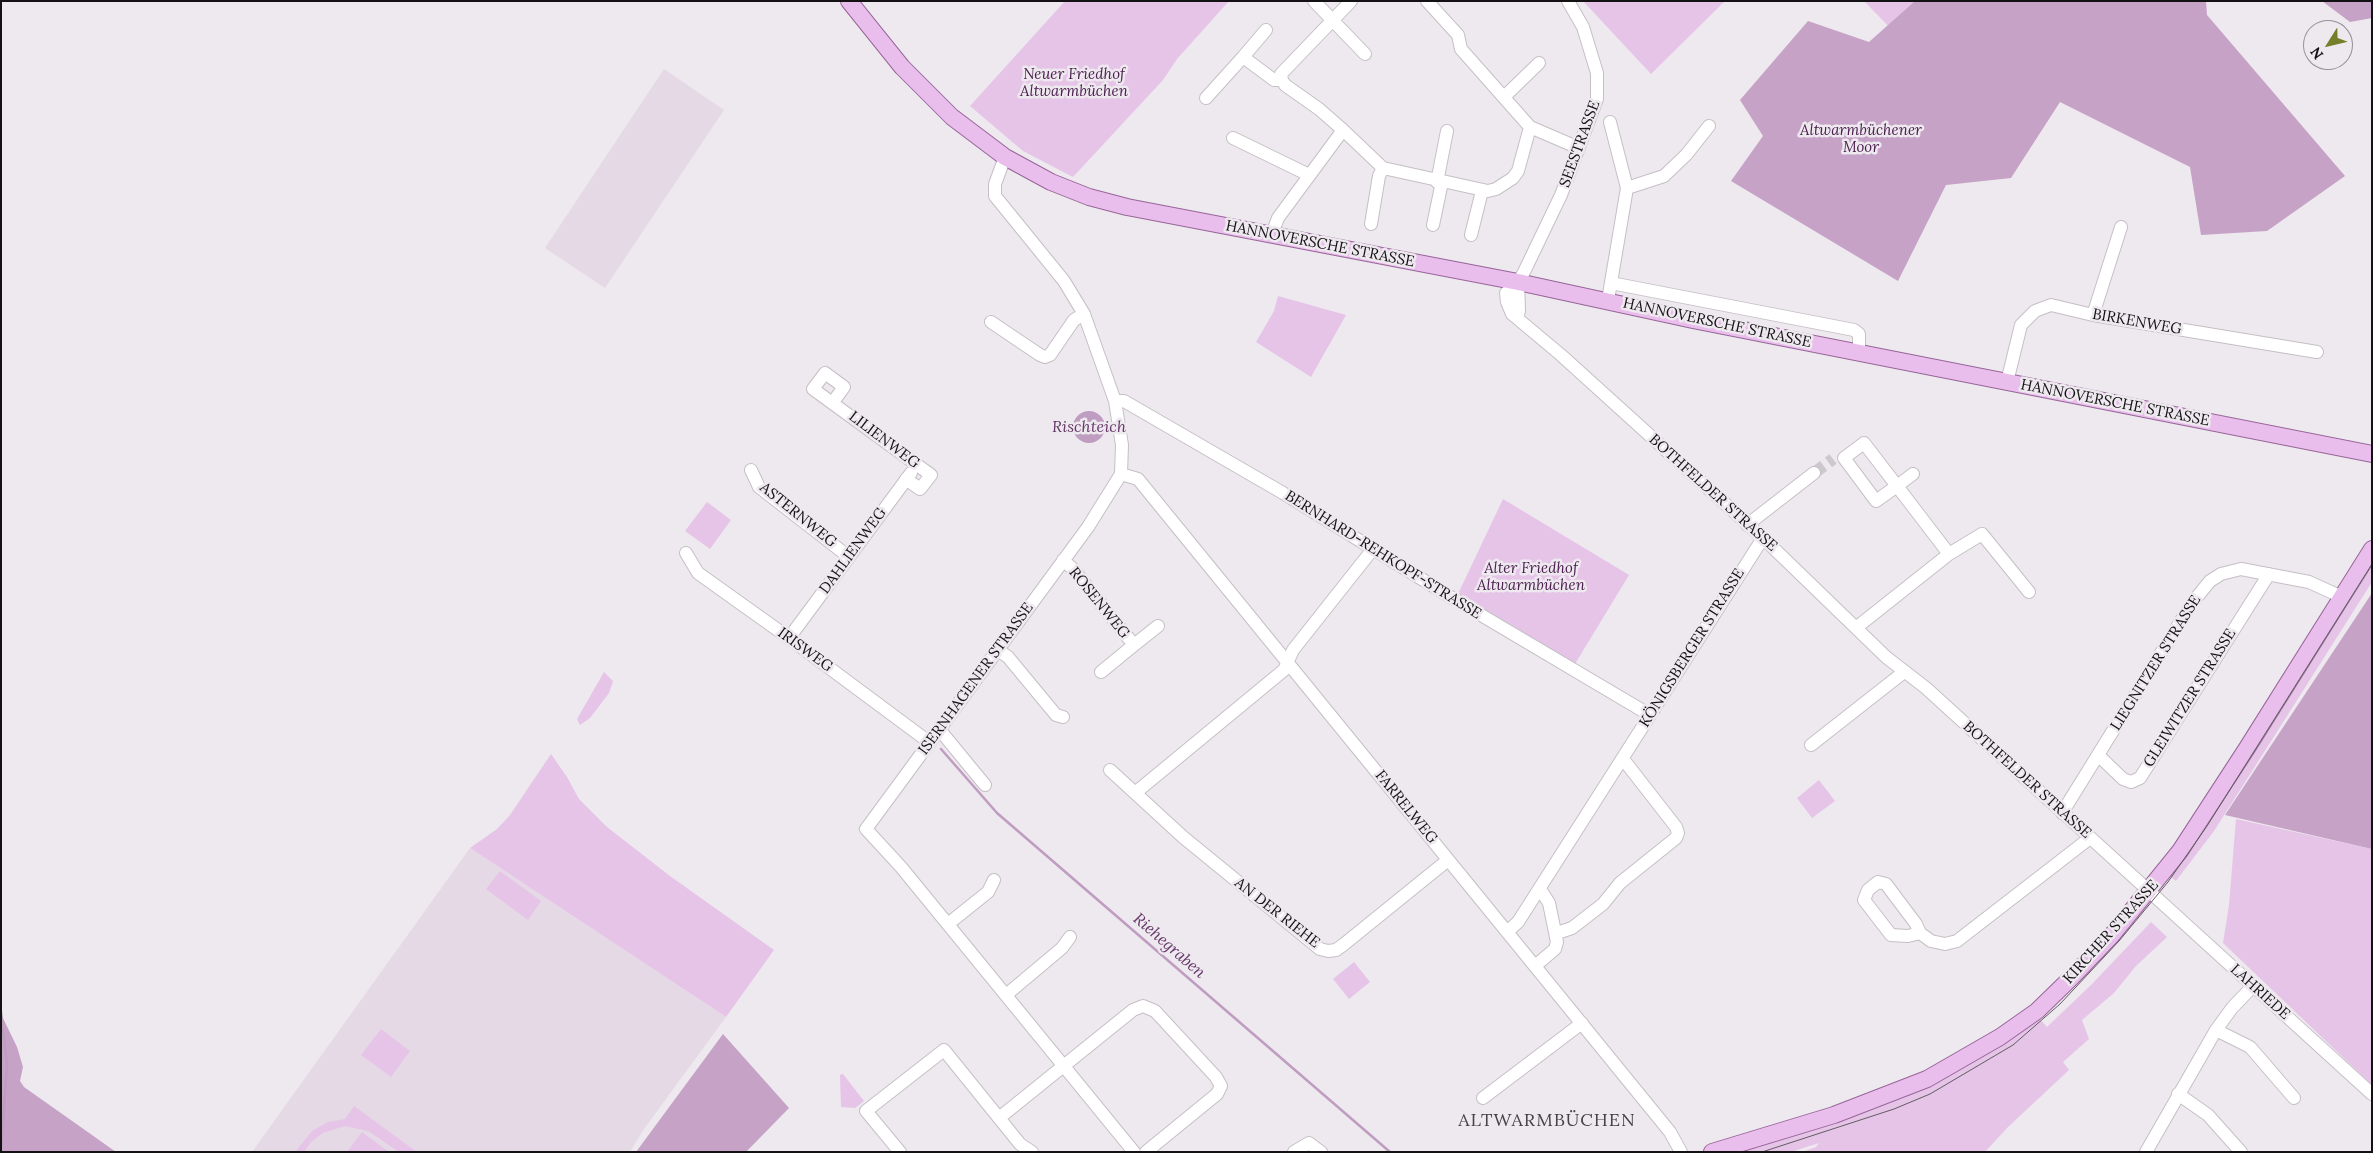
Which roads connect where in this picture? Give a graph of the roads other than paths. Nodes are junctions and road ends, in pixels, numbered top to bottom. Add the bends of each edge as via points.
1 (849, 1) edge
2 (1314, 1) edge
3 (1352, 1) edge
4 (1426, 1) edge
5 (1568, 1) edge
6 (1332, 20) junction
7 (1266, 30) dead end
8 (1365, 54) dead end
9 (1243, 57) junction
10 (1539, 64) dead end
11 (1282, 80) junction
12 (1504, 97) junction
13 (1206, 98) dead end
14 (1610, 122) dead end
15 (1709, 126) dead end
16 (1530, 127) junction
17 (1343, 130) junction
18 (1447, 131) dead end
19 (1233, 138) dead end
20 (1579, 148) junction
21 (1005, 157) junction
22 (1383, 168) junction
23 (1309, 175) junction
24 (1439, 182) junction
25 (1627, 188) junction
26 (1482, 190) junction
27 (1371, 224) dead end
28 (1433, 224) dead end
29 (2121, 226) dead end
30 (1272, 234) junction
31 (1471, 235) dead end
32 (1518, 282) junction
33 (1611, 283) junction
34 (1608, 300) junction
35 (1084, 314) junction
36 (2093, 315) junction
37 (992, 322) dead end
38 (2317, 352) dead end
39 (1859, 353) junction
40 (2007, 382) junction
41 (1115, 401) junction
42 (832, 402) dead end
43 (2372, 454) edge
44 (917, 464) joint
45 (751, 470) dead end
46 (1121, 474) junction
47 (1814, 474) tunnel mouth
48 (1913, 474) dead end
49 (1897, 486) junction
50 (1747, 525) junction
51 (1763, 538) junction
52 (1373, 549) junction
53 (2372, 549) edge
54 (686, 552) dead end
55 (1949, 554) junction
56 (850, 556) junction
57 (1064, 560) junction
58 (2269, 574) junction
59 (2028, 592) dead end
60 (2342, 597) junction
61 (1158, 626) dead end
62 (1857, 627) junction
63 (789, 638) junction
64 (1134, 646) junction
65 (998, 650) junction
66 (1288, 662) junction
67 (1101, 672) dead end
68 (1904, 672) junction
69 (1650, 715) junction
70 (1063, 717) dead end
71 (939, 729) junction
72 (929, 742) junction
73 (1811, 745) dead end
74 (2098, 755) junction
75 (1623, 759) junction
76 (1110, 770) dead end
77 (985, 785) dead end
78 (1135, 793) junction
79 (2062, 813) junction
80 (2090, 838) junction
81 (1448, 860) junction
82 (994, 880) dead end
83 (1540, 888) junction
84 (2148, 891) junction
85 (948, 924) junction
86 (1507, 932) junction
87 (1557, 933) junction
88 (1920, 934) junction
89 (1070, 937) dead end
90 (1535, 966) junction
91 (2253, 986) junction
92 (1006, 995) junction
93 (1582, 1023) junction
94 (2216, 1030) junction
95 (1065, 1066) junction
96 (2178, 1094) junction
97 (2372, 1094) edge
98 (1483, 1098) dead end
99 (2294, 1098) dead end
100 (999, 1118) junction
101 (900, 1152) edge
102 (1032, 1152) edge
103 (1134, 1152) edge
104 (1146, 1152) edge
105 (1294, 1152) edge
106 (1321, 1152) edge
107 (1681, 1152) edge
108 (1712, 1152) edge
109 (2146, 1152) edge
110 (2240, 1152) edge

1 - 21 main road, HANNOVERSCHE STRASSE via 929,95 959,123
2 - 6 street
3 - 6 street
4 - 12 street via 1458,35 1461,49
5 - 20 street, SEESTRASSE via 1583,26 1597,73 1597,99
6 - 8 street
6 - 11 street via 1281,74
7 - 9 street
9 - 11 street via 1274,80
9 - 13 street
10 - 12 street
11 - 17 street
12 - 16 street
14 - 25 street
15 - 25 street via 1664,176
16 - 20 street
16 - 26 street via 1518,171 1513,178 1496,189
17 - 22 street
17 - 23 street
18 - 24 street
19 - 23 street
20 - 32 street, SEESTRASSE via 1561,195
21 - 30 main road, HANNOVERSCHE STRASSE via 1051,182 1114,205
21 - 35 street, ISERNHAGENER STRASSE via 995,184 995,196 1064,282
22 - 24 street
22 - 27 street
23 - 30 street via 1278,218
24 - 26 street
24 - 28 street
25 - 33 street
26 - 31 street
29 - 36 street
30 - 32 main road, HANNOVERSCHE STRASSE
32 - 34 main road, HANNOVERSCHE STRASSE
32 - 50 street, BOTHFELDER STRASSE via 1518,318
33 - 34 street
33 - 39 street, HANNOVERSCHE STRASSE via 1854,330 1859,334
34 - 39 main road, HANNOVERSCHE STRASSE
35 - 37 street via 1074,320 1050,355 1045,357
35 - 41 street, ISERNHAGENER STRASSE
36 - 38 street, BIRKENWEG
36 - 40 street, BIRKENWEG via 2051,305 2035,311 2021,325
39 - 40 main road, HANNOVERSCHE STRASSE
40 - 43 main road, HANNOVERSCHE STRASSE
41 - 46 street, ISERNHAGENER STRASSE via 1122,445
41 - 52 street, BERNHARD-REHKOPF-STRASSE via 1124,401
42 - 44 street, LILIENWEG
44 - 56 street, DAHLIENWEG
45 - 56 street, ASTERNWEG via 759,488
46 - 57 street, ISERNHAGENER STRASSE
46 - 66 street, FARRELWEG via 1138,479
47 - 50 street
48 - 49 street
49 - 49 street via 1864,443 1838,458 1876,501
49 - 55 street
50 - 51 street, BOTHFELDER STRASSE
51 - 62 street, BOTHFELDER STRASSE
51 - 69 street, KÖNIGSBERGER STRASSE
52 - 66 street via 1293,650
52 - 69 street, BERNHARD-REHKOPF-STRASSE
53 - 60 main road, KIRCHER STRASSE
54 - 63 street, IRISWEG via 698,573
55 - 59 street via 1982,534
55 - 62 street
56 - 63 street, DAHLIENWEG
57 - 64 street, ROSENWEG
57 - 65 street, ISERNHAGENER STRASSE
58 - 60 street, LIEGNITZER STRASSE via 2309,582
58 - 74 street, LIEGNITZER STRASSE via 2231,570 2201,590
58 - 74 street, GLEIWITZER STRASSE via 2140,778 2132,782 2123,779
60 - 84 main road, KIRCHER STRASSE via 2198,825
61 - 64 street, ROSENWEG
62 - 68 street, BOTHFELDER STRASSE
63 - 72 street, IRISWEG
64 - 67 street, ROSENWEG
65 - 70 street via 1008,657 1056,715
65 - 71 street, ISERNHAGENER STRASSE
66 - 78 street via 1284,670
66 - 81 street, FARRELWEG
68 - 73 street
68 - 79 street, BOTHFELDER STRASSE via 1926,688
69 - 75 street, KÖNIGSBERGER STRASSE
71 - 72 street, ISERNHAGENER STRASSE
71 - 77 street
72 - 85 street, ISERNHAGENER STRASSE via 866,828
74 - 79 street, LIEGNITZER STRASSE
75 - 83 street, KÖNIGSBERGER STRASSE
75 - 87 street via 1678,833 1620,883 1603,904 1572,928
76 - 78 street, AN DER RIEHE
78 - 81 street, AN DER RIEHE via 1199,850 1320,949 1328,951 1343,945
79 - 80 street, BOTHFELDER STRASSE
80 - 84 street, BOTHFELDER STRASSE
80 - 88 street via 1957,941 1946,944 1931,941
81 - 86 street, FARRELWEG
82 - 85 street via 988,892
83 - 86 street, KÖNIGSBERGER STRASSE via 1518,922
83 - 87 street via 1549,903
84 - 91 street, LAHRIEDE
84 - 108 main road, KIRCHER STRASSE via 2073,976 2037,1011 1972,1054 1888,1096
85 - 92 street, ISERNHAGENER STRASSE
86 - 90 street, FARRELWEG
87 - 90 street via 1555,949
88 - 88 street via 1886,884 1878,882 1868,890 1864,900 1891,935
89 - 92 street via 1062,948
90 - 93 street, FARRELWEG
91 - 94 street
91 - 97 street, LAHRIEDE
92 - 95 street, ISERNHAGENER STRASSE
93 - 98 street
93 - 107 street, FARRELWEG via 1670,1132
94 - 96 street
94 - 99 street via 2250,1047
95 - 100 street
95 - 103 street, ISERNHAGENER STRASSE
95 - 104 street via 1134,1010 1143,1006 1154,1011 1216,1077 1220,1086 1217,1094
96 - 109 street
96 - 110 street via 2208,1115
100 - 101 street via 944,1050 866,1111
100 - 102 street via 1020,1144
105 - 106 street via 1308,1143

